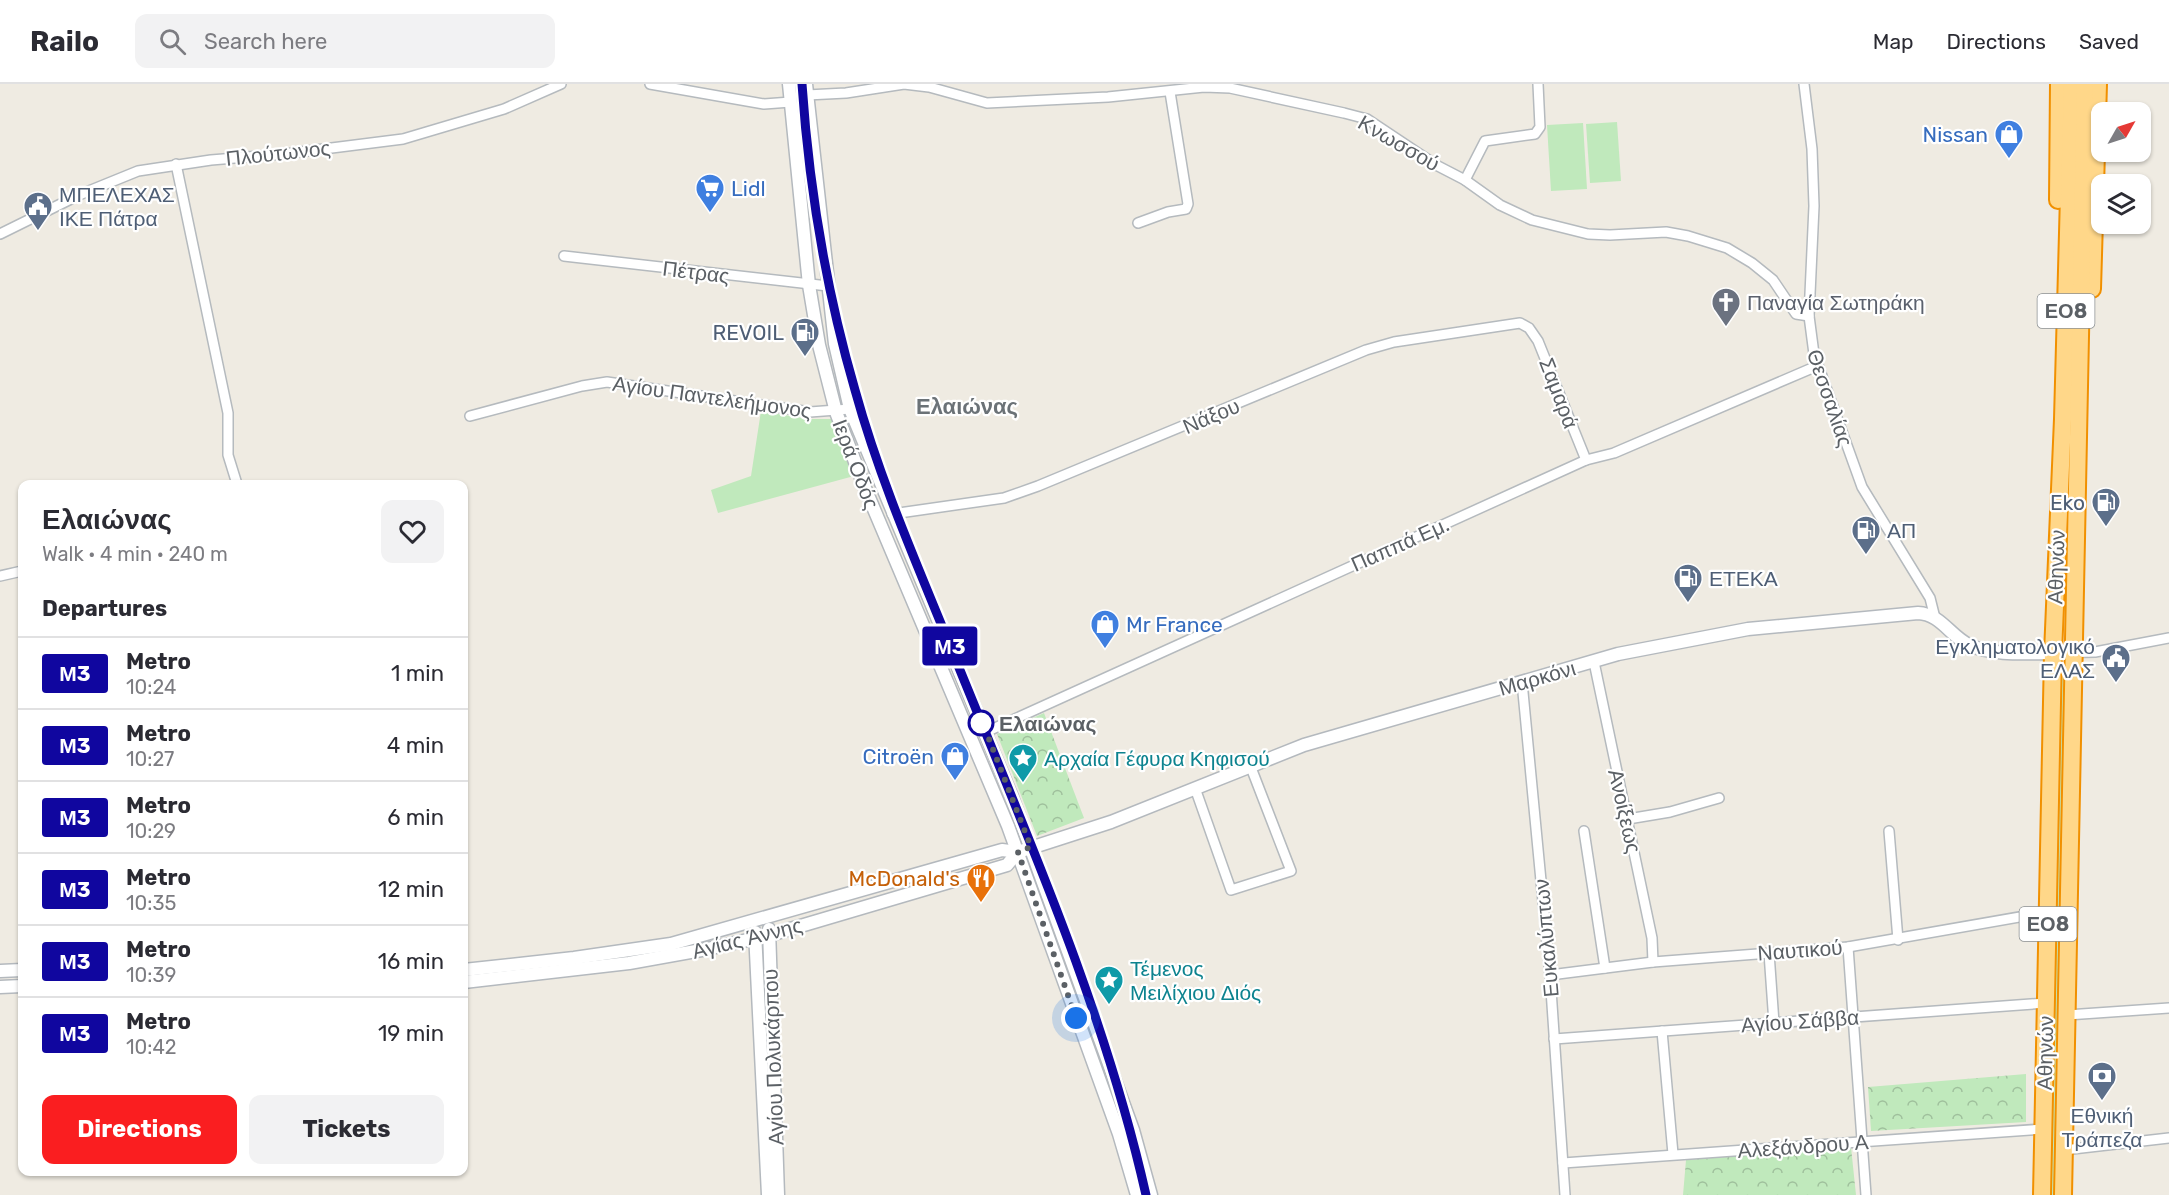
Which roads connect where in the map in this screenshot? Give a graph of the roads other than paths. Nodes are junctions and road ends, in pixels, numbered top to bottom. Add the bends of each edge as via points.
1 (561, 84) edge
2 (650, 84) edge
3 (789, 84) edge
4 (1538, 84) edge
5 (1804, 84) edge
6 (2058, 84) edge
7 (2072, 84) edge
8 (2085, 84) edge
9 (2098, 84) edge
10 (806, 89) edge
11 (1170, 92) junction
12 (791, 102) junction
13 (176, 164) junction
14 (1465, 180) junction
15 (2076, 203) junction
16 (1138, 223) dead end
17 (0, 234) edge
18 (564, 256) dead end
19 (809, 285) junction
20 (828, 286) junction
21 (1809, 316) junction
22 (1529, 328) joint
23 (1817, 366) junction
24 (850, 409) junction
25 (836, 411) junction
26 (470, 416) dead end
27 (1586, 460) junction
28 (236, 480) edge
29 (2078, 505) junction
30 (2058, 507) junction
31 (892, 514) junction
32 (18, 572) edge
33 (0, 576) edge
34 (1935, 618) junction
35 (2169, 638) edge
36 (2054, 653) junction
37 (2075, 653) junction
38 (1594, 662) junction
39 (1522, 682) junction
40 (986, 732) junction
41 (1250, 765) junction
42 (1195, 788) junction
43 (1719, 798) dead end
44 (1628, 819) junction
45 (1584, 831) dead end
46 (1889, 831) dead end
47 (1031, 847) junction
48 (1018, 852) junction
49 (2048, 912) junction
50 (769, 918) junction
51 (754, 922) junction
52 (770, 935) junction
53 (755, 938) junction
54 (1899, 940) junction
55 (1848, 947) junction
56 (1769, 953) junction
57 (1653, 962) junction
58 (1605, 968) junction
59 (18, 970) edge
60 (468, 970) edge
61 (0, 971) edge
62 (1550, 975) junction
63 (468, 982) edge
64 (18, 986) edge
65 (0, 987) edge
66 (2046, 1003) junction
67 (2169, 1008) edge
68 (2067, 1015) junction
69 (1854, 1017) junction
70 (1774, 1023) junction
71 (1662, 1031) junction
72 (1554, 1039) junction
73 (2043, 1129) junction
74 (2169, 1138) edge
75 (1864, 1142) junction
76 (2064, 1150) junction
77 (1673, 1154) junction
78 (1563, 1163) junction
79 (768, 1195) edge
80 (778, 1195) edge
81 (1137, 1195) edge
82 (1151, 1195) edge
83 (1565, 1195) edge
84 (1866, 1195) edge
85 (2042, 1195) edge
86 (2064, 1195) edge

1 - 13 street, Πλούτωνος via 504,109 403,139
2 - 12 street via 764,104
3 - 12 street, Ιερά Οδός
4 - 14 street via 1540,127 1536,134 1485,141
5 - 21 street, Θεσσαλίας via 1814,206
6 - 30 highway via 2052,419
7 - 15 highway, Αθηνών / ΕΟ8
8 - 15 highway, Αθηνών / ΕΟ8
9 - 29 highway via 2088,420
10 - 11 street, Κνωσσού via 846,93 904,84 987,103
10 - 20 street, Ιερά Οδός
11 - 14 street, Κνωσσού via 1230,88 1367,119
11 - 16 street via 1188,204 1186,209
12 - 19 street, Ιερά Οδός
13 - 17 street, Πλούτωνος via 107,182
13 - 28 street via 228,413 228,455
14 - 21 street, Κνωσσού via 1500,205 1532,220 1588,234 1666,232 1727,248 1773,280 1796,314
15 - 29 highway, Αθηνών / ΕΟ8
15 - 30 highway, Αθηνών / ΕΟ8
18 - 19 street, Πέτρας
19 - 20 street, Πέτρας
19 - 25 street, Ιερά Οδός
20 - 24 street, Ιερά Οδός via 835,344
21 - 23 street, Θεσσαλίας
22 - 27 street, Σαμαρά via 1538,341
22 - 31 street, Νάξου via 1520,323 1394,342 1366,350 1004,498
23 - 27 street, Παππά Εμ. via 1614,453
23 - 34 street, Θεσσαλίας via 1862,487 1930,598
24 - 25 street, Αγίου Παντελεήμονος
24 - 31 street, Ιερά Οδός
25 - 26 street, Αγίου Παντελεήμονος via 810,412 608,382
25 - 48 street, Ιερά Οδός
27 - 40 street, Παππά Εμ.
29 - 37 highway, Αθηνών / ΕΟ8
30 - 36 highway, Αθηνών / ΕΟ8
31 - 40 street, Ιερά Οδός
32 - 33 street
34 - 36 street via 1979,649
34 - 38 street, Μαρκόνι via 1918,613 1748,629
35 - 37 street
36 - 37 street
36 - 49 highway, Αθηνών / ΕΟ8
37 - 68 highway, Αθηνών / ΕΟ8
38 - 39 street, Μαρκόνι
38 - 44 street, Ανοίξεως
39 - 41 street, Μαρκόνι via 1304,745
39 - 62 street, Ευκαλύπτων
40 - 47 street, Ιερά Οδός
41 - 42 street, Μαρκόνι
41 - 42 street via 1291,871 1231,890
42 - 47 street, Μαρκόνι via 1111,822
43 - 44 street
44 - 57 street, Ανοίξεως via 1652,938
45 - 58 street
46 - 54 street
47 - 48 street, Αγίας Άννης
47 - 82 street, Ιερά Οδός via 1132,1130
48 - 50 street, Αγίας Άννης via 1002,850
48 - 52 street, Αγίας Άννης via 1007,865
48 - 81 street, Ιερά Οδός
49 - 54 street, Ναυτικού
49 - 66 highway, Αθηνών / ΕΟ8
50 - 51 street, Αγίας Άννης
50 - 52 street, Αγίου Πολυκάρπου
51 - 53 street, Αγίου Πολυκάρπου
51 - 60 street, Αγίας Άννης via 671,944
52 - 53 street, Αγίας Άννης
52 - 80 street, Αγίου Πολυκάρπου
53 - 63 street, Αγίας Άννης via 629,963
53 - 79 street, Αγίου Πολυκάρπου
54 - 55 street, Ναυτικού
55 - 56 street, Ναυτικού
55 - 69 street
56 - 57 street, Ναυτικού
56 - 70 street
57 - 58 street, Ναυτικού
58 - 62 street, Ναυτικού
59 - 61 street
62 - 72 street, Ευκαλύπτων
64 - 65 street
66 - 69 street, Αγίου Σάββα
66 - 73 highway, Αθηνών / ΕΟ8
67 - 68 street
68 - 76 highway, Αθηνών / ΕΟ8
69 - 70 street, Αγίου Σάββα
69 - 75 street
70 - 71 street, Αγίου Σάββα
71 - 72 street, Αγίου Σάββα
71 - 77 street
72 - 78 street, Ευκαλύπτων
73 - 75 street, Αλεξάνδρου Α
73 - 85 highway, Αθηνών / ΕΟ8
74 - 76 street
75 - 77 street, Αλεξάνδρου Α
75 - 84 street
76 - 86 highway, Αθηνών / ΕΟ8
77 - 78 street, Αλεξάνδρου Α
78 - 83 street, Ευκαλύπτων

